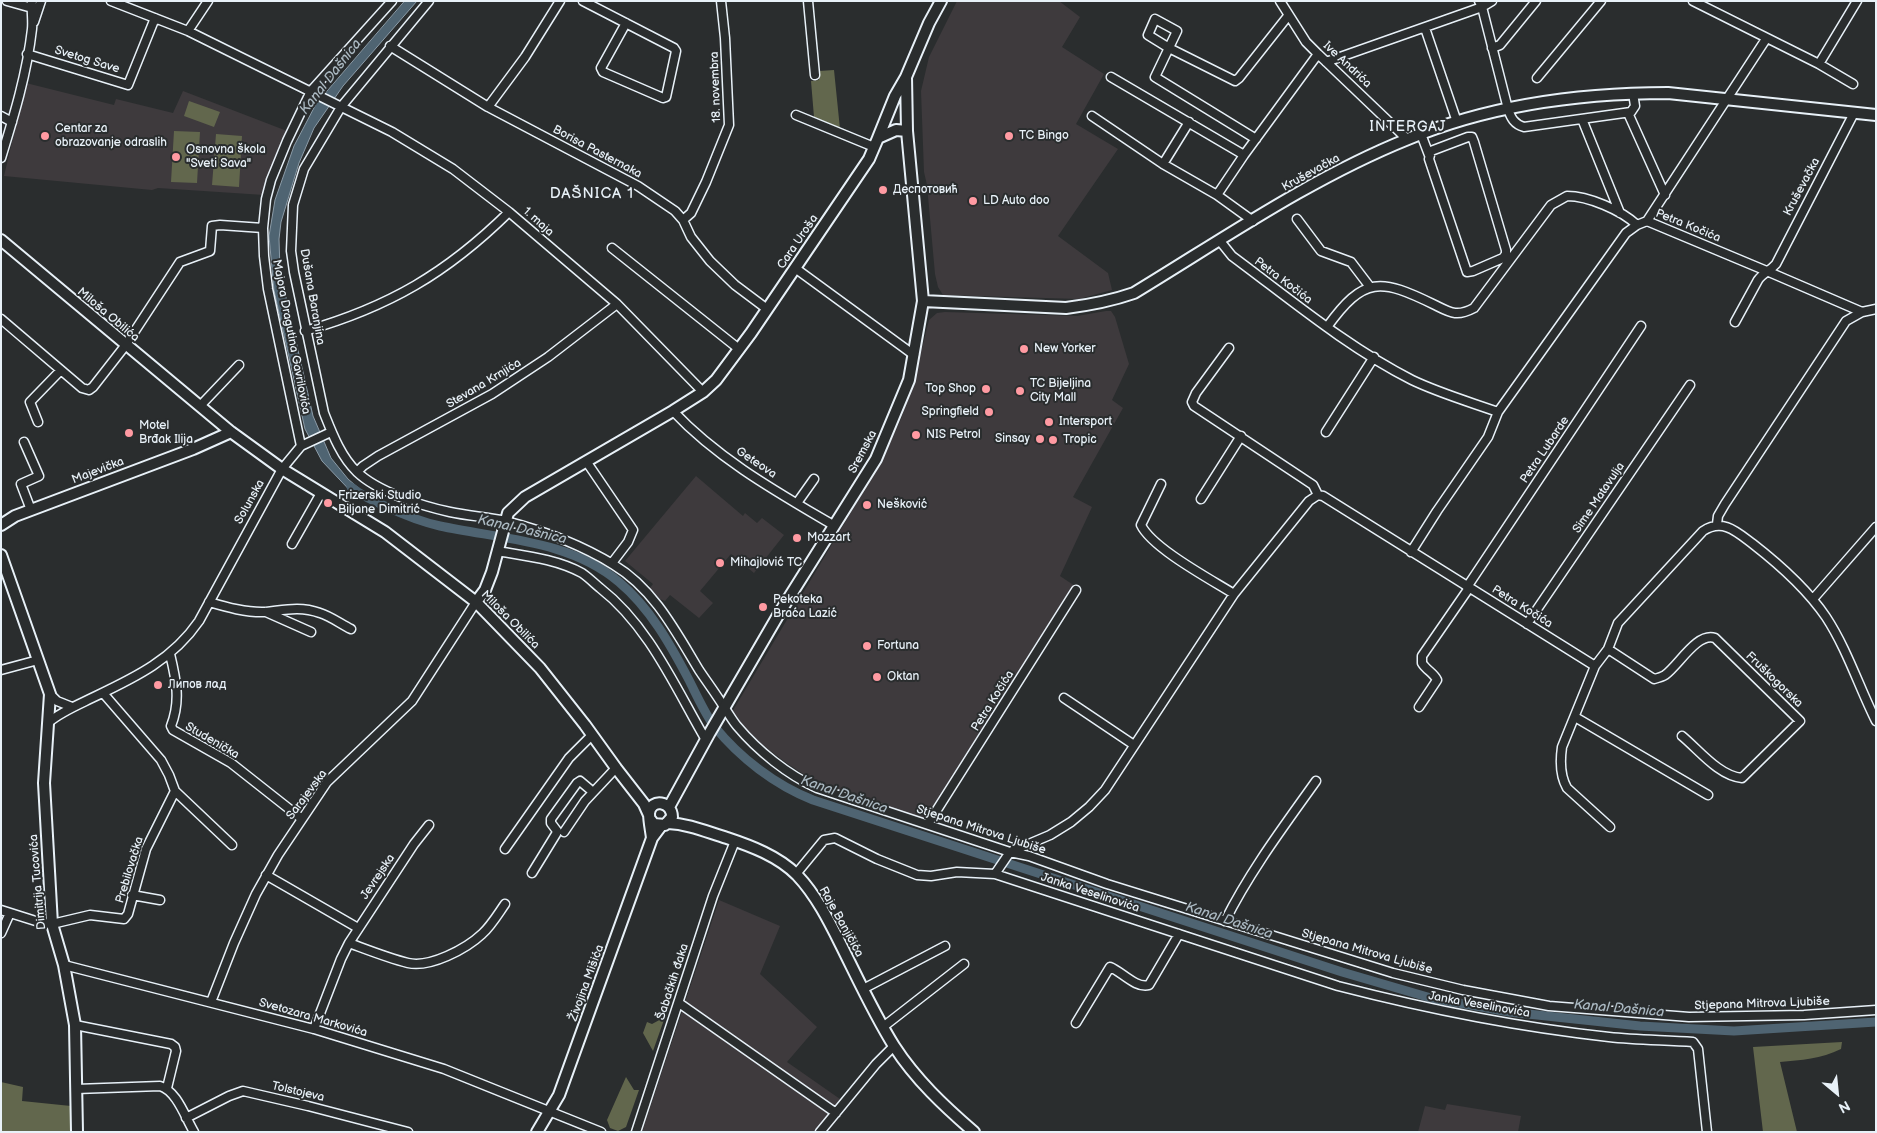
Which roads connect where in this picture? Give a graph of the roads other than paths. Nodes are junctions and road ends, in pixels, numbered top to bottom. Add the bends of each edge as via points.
1 (6, 1) edge
2 (41, 1) edge
3 (111, 1) edge
4 (208, 1) edge
5 (392, 1) edge
6 (429, 1) edge
7 (560, 1) edge
8 (583, 1) edge
9 (721, 1) edge
10 (808, 1) edge
11 (941, 1) edge
12 (1280, 1) edge
13 (1492, 1) edge
14 (1536, 1) edge
15 (1601, 1) edge
16 (1692, 1) edge
17 (1857, 1) edge
18 (1480, 4) edge
19 (32, 5) edge
20 (1288, 16) junction
21 (155, 18) junction
22 (626, 23) junction
23 (32, 27) junction
24 (1425, 28) junction
25 (188, 31) junction
26 (1766, 39) junction
27 (390, 46) junction
28 (1492, 48) junction
29 (28, 54) junction
30 (1318, 54) junction
31 (1326, 62) junction
32 (1819, 64) junction
33 (815, 75) dead end
34 (906, 77) junction
35 (1112, 77) dead end
36 (1536, 78) dead end
37 (1854, 84) dead end
38 (312, 92) junction
39 (1633, 93) junction
40 (1728, 100) junction
41 (341, 107) junction
42 (488, 107) junction
43 (1508, 109) junction
44 (1628, 113) junction
45 (1854, 113) junction
46 (796, 115) dead end
47 (1876, 115) edge
48 (1, 116) edge
49 (1092, 116) dead end
50 (1582, 119) junction
51 (12, 122) junction
52 (1188, 122) junction
53 (1457, 122) junction
54 (907, 131) junction
55 (1421, 134) junction
56 (1256, 139) junction
57 (1407, 139) junction
58 (876, 142) junction
59 (1244, 155) junction
60 (1430, 155) junction
61 (1, 158) edge
62 (1164, 164) junction
63 (1217, 195) junction
64 (1665, 195) junction
65 (509, 212) junction
66 (1620, 213) junction
67 (1297, 219) dead end
68 (683, 220) junction
69 (1253, 221) junction
70 (1647, 222) junction
71 (1637, 225) junction
72 (263, 228) junction
73 (1, 240) edge
74 (1220, 241) junction
75 (612, 248) dead end
76 (795, 268) junction
77 (1769, 272) junction
78 (1370, 287) junction
79 (923, 301) junction
80 (617, 304) junction
81 (767, 309) junction
82 (1876, 309) edge
83 (1862, 312) junction
84 (1, 319) edge
85 (1735, 322) dead end
86 (1641, 326) dead end
87 (1327, 327) junction
88 (305, 331) junction
89 (125, 346) junction
90 (1228, 348) dead end
91 (739, 349) junction
92 (914, 356) junction
93 (1374, 357) junction
94 (239, 365) dead end
95 (61, 370) junction
96 (1690, 385) dead end
97 (703, 392) junction
98 (200, 406) junction
99 (673, 411) junction
100 (1498, 412) junction
101 (38, 422) dead end
102 (230, 432) junction
103 (329, 432) junction
104 (1326, 432) dead end
105 (1241, 436) junction
106 (24, 442) dead end
107 (304, 444) junction
108 (586, 461) junction
109 (282, 468) junction
110 (358, 472) junction
111 (814, 479) dead end
112 (1161, 484) dead end
113 (321, 493) junction
114 (1318, 496) junction
115 (1201, 499) dead end
116 (797, 503) junction
117 (31, 510) junction
118 (504, 523) junction
119 (1716, 524) junction
120 (1, 525) edge
121 (834, 525) junction
122 (1876, 527) edge
123 (292, 544) dead end
124 (498, 550) junction
125 (1411, 552) junction
126 (1, 555) edge
127 (612, 563) junction
128 (1468, 587) junction
129 (1076, 590) dead end
130 (1234, 594) junction
131 (1813, 599) junction
132 (208, 602) junction
133 (476, 602) junction
134 (266, 612) junction
135 (1527, 624) junction
136 (351, 629) dead end
137 (311, 632) dead end
138 (1608, 649) junction
139 (170, 654) junction
140 (38, 660) junction
141 (1596, 666) junction
142 (1, 670) edge
143 (103, 693) junction
144 (50, 694) junction
145 (1064, 698) dead end
146 (72, 707) junction
147 (1419, 707) dead end
148 (725, 708) junction
149 (1575, 717) junction
150 (1876, 721) edge
151 (49, 722) junction
152 (592, 735) junction
153 (1682, 736) dead end
154 (708, 737) junction
155 (1134, 745) junction
156 (616, 768) junction
157 (1316, 781) dead end
158 (175, 791) junction
159 (593, 792) junction
160 (1708, 795) dead end
161 (644, 804) junction
162 (665, 806) junction
163 (650, 817) junction
164 (302, 819) junction
165 (683, 824) junction
166 (928, 824) junction
167 (428, 825) dead end
168 (665, 825) junction
169 (1610, 827) dead end
170 (564, 832) dead end
171 (652, 838) junction
172 (735, 841) junction
173 (232, 845) dead end
174 (505, 848) dead end
175 (1009, 854) junction
176 (997, 871) junction
177 (532, 873) dead end
178 (796, 874) junction
179 (266, 876) junction
180 (132, 895) junction
181 (160, 900) dead end
182 (505, 904) dead end
183 (1, 910) edge
184 (10, 913) junction
185 (1225, 920) junction
186 (52, 924) junction
187 (358, 928) junction
188 (1, 933) edge
189 (1179, 934) junction
190 (349, 943) junction
191 (945, 946) dead end
192 (964, 964) dead end
193 (64, 965) junction
194 (863, 989) junction
195 (211, 1002) junction
196 (678, 1003) junction
197 (1876, 1010) edge
198 (1076, 1023) dead end
199 (75, 1025) junction
200 (883, 1027) junction
201 (314, 1029) junction
202 (894, 1046) junction
203 (167, 1088) junction
204 (76, 1089) junction
205 (550, 1112) junction
206 (836, 1113) junction
207 (186, 1118) junction
208 (77, 1132) edge
209 (194, 1132) edge
210 (408, 1132) edge
211 (537, 1132) edge
212 (601, 1132) edge
213 (636, 1132) edge
214 (820, 1132) edge
215 (974, 1132) edge
216 (1707, 1132) edge

1 - 19 street
2 - 23 street
3 - 21 street
4 - 25 street
5 - 38 street, Majora Dragutina Gavrilovića
6 - 27 street, Dušana Baranjina
7 - 42 street via 525,57
8 - 22 street
9 - 68 street, 18. novembra via 729,125 691,213
10 - 33 street
11 - 34 main road
12 - 20 street, Ive Andrića
13 - 18 street
14 - 28 street via 1500,45
15 - 36 street
16 - 26 street
17 - 32 street
18 - 24 street
18 - 28 street
19 - 23 street
20 - 30 street, Ive Andrića
20 - 56 street via 1235,81 1169,48 1155,77
21 - 25 street
21 - 29 street, Svetog Save via 128,84
22 - 22 street via 676,51 666,97 603,72 601,68
23 - 29 street
24 - 31 street
24 - 53 street
25 - 38 street
26 - 32 street
26 - 40 street
27 - 41 street, Dušana Baranjina
27 - 42 street, Borisa Pasternaka
28 - 43 street
29 - 51 street
30 - 31 street, Ive Andrića
30 - 56 street
31 - 57 street, Ive Andrića
32 - 37 street
34 - 54 main road, Sremska
34 - 58 main road, Cara Uroša
35 - 52 street
38 - 41 street, 1. maja
38 - 72 street, Majora Dragutina Gavrilovića via 272,180
39 - 40 main road, Kruševačka via 1668,93
39 - 43 main road, Kruševačka via 1577,97
39 - 44 street via 1635,106
40 - 45 main road, Kruševačka
40 - 64 street
41 - 65 street, 1. maja via 427,152
41 - 88 street, Dušana Baranjina via 304,169 293,205 291,251
42 - 68 street, Borisa Pasternaka via 638,186
43 - 50 street via 1512,120 1524,127
43 - 53 main road, Kruševačka
44 - 50 street
44 - 64 street
45 - 47 main road, Kruševačka
45 - 77 street, Kruševačka
46 - 58 street
48 - 51 street
49 - 62 street
50 - 66 street
51 - 61 street
52 - 59 street
52 - 62 street
53 - 55 main road, Kruševačka
54 - 58 main road via 896,130
54 - 79 main road, Sremska
55 - 57 main road, Kruševačka
55 - 60 street
56 - 59 street
57 - 69 main road, Kruševačka via 1345,168
58 - 76 main road, Cara Uroša via 869,159
59 - 63 street
60 - 60 street via 1431,151 1472,137 1506,250 1502,258 1467,272
62 - 63 street
63 - 69 street
64 - 70 street
65 - 80 street, 1. maja
65 - 88 street via 459,258 409,290 370,309
66 - 71 street
66 - 78 street via 1572,196 1559,199 1551,205 1474,308 1464,313 1450,313 1400,289 1385,285
67 - 78 street via 1321,251 1351,262
68 - 81 street, Borisa Pasternaka via 691,237 710,261 735,286
69 - 74 main road, Kruševačka
70 - 71 street, Petra Kočića
70 - 77 street, Petra Kočića
71 - 100 street, Petra Kočića via 1626,233
72 - 89 street via 212,226 210,251 180,262
72 - 107 street, Majora Dragutina Gavrilovića via 268,289
73 - 89 main road, Miloša Obilića
74 - 79 main road, Kruševačka via 1134,293 1086,306 1066,308
74 - 87 street, Petra Kočića via 1232,256
75 - 91 street
76 - 81 main road, Cara Uroša
76 - 92 street
77 - 83 street, Petra Kočića
77 - 85 street, Kruševačka via 1763,273 1758,280
78 - 87 street via 1343,306
79 - 92 main road, Sremska
80 - 97 street, 1. maja
80 - 110 street, Stevana Krnjića via 492,394 378,456
81 - 91 main road, Cara Uroša
82 - 83 street
83 - 119 street via 1846,321 1725,504
84 - 95 street
86 - 128 street, Petra Lubarde
87 - 93 street, Petra Kočića
88 - 103 street, Dušana Baranjina
89 - 95 street via 89,390
89 - 98 main road, Miloša Obilića
90 - 105 street, Petra Kočića via 1192,402
91 - 97 main road, Cara Uroša
92 - 121 main road, Sremska via 904,393 876,459
93 - 100 street, Petra Kočića via 1412,380
93 - 104 street
94 - 98 street
95 - 101 street via 30,402
96 - 135 street, Sime Matavulja
97 - 99 main road, Cara Uroša
98 - 102 main road, Miloša Obilića
99 - 108 main road, Cara Uroša
99 - 116 street, Geteova via 720,452
100 - 125 street, Petra Kočića via 1488,437
102 - 109 main road, Miloša Obilića
102 - 117 main road, Majevička
103 - 107 street, Solunska
103 - 110 street, Dušana Baranjina
105 - 114 street, Petra Kočića via 1313,486
105 - 115 street
106 - 117 street via 39,476 21,484
107 - 109 street, Solunska
108 - 118 main road, Cara Uroša via 525,497 513,507
108 - 127 street via 633,530
109 - 113 main road, Miloša Obilića
109 - 132 street, Solunska
110 - 118 street, Dušana Baranjina via 377,486 425,505
111 - 116 street
112 - 130 street via 1141,525 1144,532
113 - 123 street
113 - 133 main road, Miloša Obilića via 385,532
114 - 125 street, Petra Kočića via 1323,496
114 - 130 street via 1309,501
116 - 121 street, Geteova
117 - 120 main road, Majevička
118 - 124 main road, Cara Uroša
118 - 127 street, Dušana Baranjina via 568,540
119 - 131 street via 1741,534 1776,562
119 - 138 street via 1703,531 1618,623
121 - 148 main road, Sremska
122 - 131 street
124 - 133 main road, Cara Uroša via 492,572
124 - 154 street via 547,560 582,574 606,592 633,618
125 - 128 street, Petra Kočića
126 - 140 main road, Dimitrija Tucovića
127 - 148 street, Stjepana Mitrova Ljubiše via 653,599
128 - 135 street, Petra Kočića
128 - 147 street, Petra Lubarde via 1422,656 1422,663 1438,680
129 - 166 street, Petra Kočića
130 - 155 street
131 - 150 street via 1838,639
132 - 134 street
132 - 139 street, Solunska via 187,638
133 - 152 main road, Miloša Obilića via 540,668
133 - 164 street, Sarajevska via 412,701 327,782
134 - 136 street via 296,608 321,613
134 - 137 street
135 - 141 street, Petra Kočića
138 - 141 street
138 - 153 street, Fruškogorska via 1654,679 1664,676 1700,640 1709,636 1715,638 1800,721 1742,778 1722,771
139 - 143 street, Solunska via 151,668
139 - 164 street, Studenička via 177,692 173,730 231,763
140 - 142 street
140 - 144 main road, Dimitrija Tucovića
141 - 149 street
143 - 146 street, Solunska
143 - 158 street via 161,760
144 - 146 street
144 - 151 main road, Dimitrija Tucovića
145 - 155 street
146 - 151 street, Solunska
148 - 154 main road, Sremska
148 - 166 street, Stjepana Mitrova Ljubiše via 752,742 805,783
149 - 160 street
149 - 169 street via 1562,748 1562,780
151 - 186 main road, Dimitrija Tucovića via 44,783
152 - 156 main road, Miloša Obilića
152 - 174 street via 569,758
154 - 162 main road, Sremska via 676,795
155 - 175 street via 1104,790 1083,812 1050,836
156 - 159 street
156 - 161 main road, Miloša Obilića
157 - 185 street via 1252,874
158 - 173 street
158 - 180 street, Prebilovačka via 146,848
159 - 170 street
159 - 177 street via 583,782 577,783 551,819 556,834
161 - 162 main road
161 - 163 main road, Miloša Obilića
162 - 163 main road via 651,808
162 - 165 main road
162 - 168 main road via 672,817
163 - 168 main road via 654,824
163 - 171 main road
164 - 179 street, Sarajevska
165 - 168 main road, Raje Banjičića
165 - 172 main road, Raje Banjičića
166 - 175 street, Stjepana Mitrova Ljubiše
167 - 187 street, Jevrejska
168 - 171 main road
171 - 205 main road, Živojina Mišića via 593,1004
172 - 178 main road, Raje Banjičića via 770,855
172 - 196 street, Šabačkih đaka
175 - 176 street
175 - 185 street, Stjepana Mitrova Ljubiše via 1029,856
176 - 178 street via 917,875 830,838 824,840
176 - 189 street, Janka Veselinovića
178 - 194 main road, Raje Banjičića via 828,920
179 - 187 street
179 - 195 street, Sarajevska via 234,943
180 - 181 street
180 - 186 street, Prebilovačka via 124,919 90,915
182 - 190 street via 470,944 425,963 410,964
183 - 184 street
184 - 186 street via 42,924
184 - 188 street
185 - 197 street, Stjepana Mitrova Ljubiše via 1393,974 1549,1006 1688,1017
186 - 193 main road, Dimitrija Tucovića
187 - 190 street, Jevrejska
189 - 198 street via 1149,985 1144,987 1110,967
189 - 216 street, Janka Veselinovića via 1338,986 1454,1014 1610,1037 1693,1042 1698,1049
190 - 201 street, Jevrejska
191 - 194 street
192 - 200 street
193 - 195 street, Svetozara Markovića
193 - 199 main road, Dimitrija Tucovića
194 - 200 main road, Raje Banjičića
195 - 201 street, Svetozara Markovića
196 - 206 street
196 - 213 street, Šabačkih đaka
199 - 203 street via 172,1044 176,1051
199 - 204 main road, Dimitrija Tucovića
200 - 202 main road, Raje Banjičića
201 - 205 street, Svetozara Markovića via 444,1069
202 - 206 street
202 - 215 main road, Raje Banjičića via 931,1093
203 - 204 street
203 - 207 street
204 - 208 main road, Dimitrija Tucovića
205 - 211 main road, Živojina Mišića
205 - 212 street, Svetozara Markovića
206 - 214 street
207 - 209 street
207 - 210 street, Tolstojeva via 243,1091

